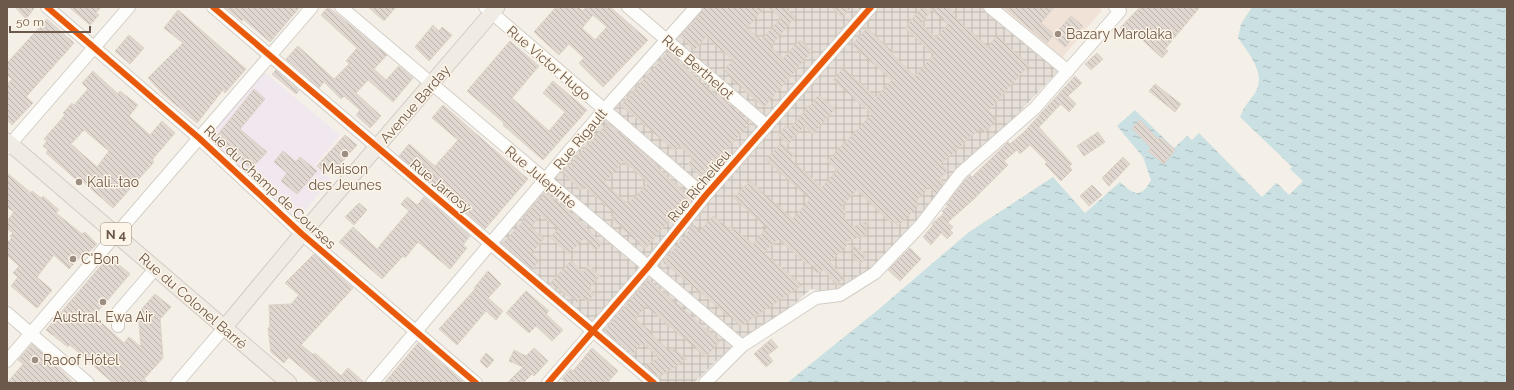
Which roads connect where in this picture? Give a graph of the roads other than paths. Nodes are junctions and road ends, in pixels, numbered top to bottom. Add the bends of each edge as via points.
1 (47, 7) edge
2 (129, 7) edge
3 (213, 7) edge
4 (312, 7) edge
5 (341, 7) edge
6 (628, 7) edge
7 (696, 7) edge
8 (871, 7) edge
9 (990, 7) edge
10 (1119, 8) edge
11 (491, 9) edge
12 (667, 40) junction
13 (95, 47) junction
14 (270, 56) junction
15 (1068, 71) junction
16 (432, 84) junction
17 (604, 110) junction
18 (767, 126) junction
19 (199, 138) junction
20 (8, 144) edge
21 (377, 147) junction
22 (546, 181) junction
23 (705, 196) junction
24 (116, 234) junction
25 (302, 234) junction
26 (491, 244) junction
27 (648, 267) junction
28 (155, 269) junction
29 (7, 313) edge
30 (118, 326) dead end
31 (224, 328) junction
32 (593, 331) junction
33 (416, 332) junction
34 (30, 333) junction
35 (742, 346) junction
36 (7, 360) edge
37 (88, 383) edge
38 (177, 383) edge
39 (288, 383) edge
40 (372, 383) edge
41 (476, 383) edge
42 (548, 383) edge
43 (654, 383) edge
44 (705, 383) edge

1 - 13 street, Rue du Champ de Courses
2 - 13 street
3 - 14 street, Rue Jarrosy
4 - 14 street
5 - 16 street, Rue Julepinte
6 - 12 street, Rue Berthelot
7 - 12 street, Rue Rigault
8 - 18 street, Rue Richelieu
9 - 15 street
10 - 15 street
11 - 16 main road, Avenue Barday
11 - 17 street, Rue Victor Hugo
12 - 17 street, Rue Rigault
12 - 18 street, Rue Berthelot
13 - 19 street, Rue du Champ de Courses
13 - 20 street
14 - 19 street
14 - 21 street, Rue Jarrosy
15 - 35 street via 1035,108 961,174 921,224 875,273 840,295 816,298
16 - 21 main road, Avenue Barday
16 - 22 street, Rue Julepinte
17 - 22 street, Rue Rigault
17 - 23 street, Rue Victor Hugo
18 - 23 street, Rue Richelieu
19 - 24 street
19 - 25 street, Rue du Champ de Courses
20 - 24 main road, Rue du Colonel Barré / N 4
21 - 25 main road, Avenue Barday
21 - 26 street, Rue Jarrosy
22 - 26 street, Rue Rigault
22 - 27 street, Rue Julepinte
23 - 27 street, Rue Richelieu
24 - 28 main road, Rue du Colonel Barré / N 4
24 - 34 street
25 - 31 main road, Avenue Barday
25 - 33 street, Rue du Champ de Courses
26 - 32 street, Rue Jarrosy
26 - 33 street, Rue Rigault
27 - 32 street, Rue Richelieu
27 - 35 street, Rue Julepinte
28 - 30 street via 118,312
28 - 31 main road, Rue du Colonel Barré / N 4
29 - 34 street
31 - 38 street, Avenue Barday
31 - 39 main road, Rue du Colonel Barré / N 4
32 - 42 street, Rue Richelieu
32 - 43 street, Rue Jarrosy
33 - 40 street, Rue Rigault
33 - 41 street, Rue du Champ de Courses
34 - 36 street
34 - 37 street
35 - 44 street

